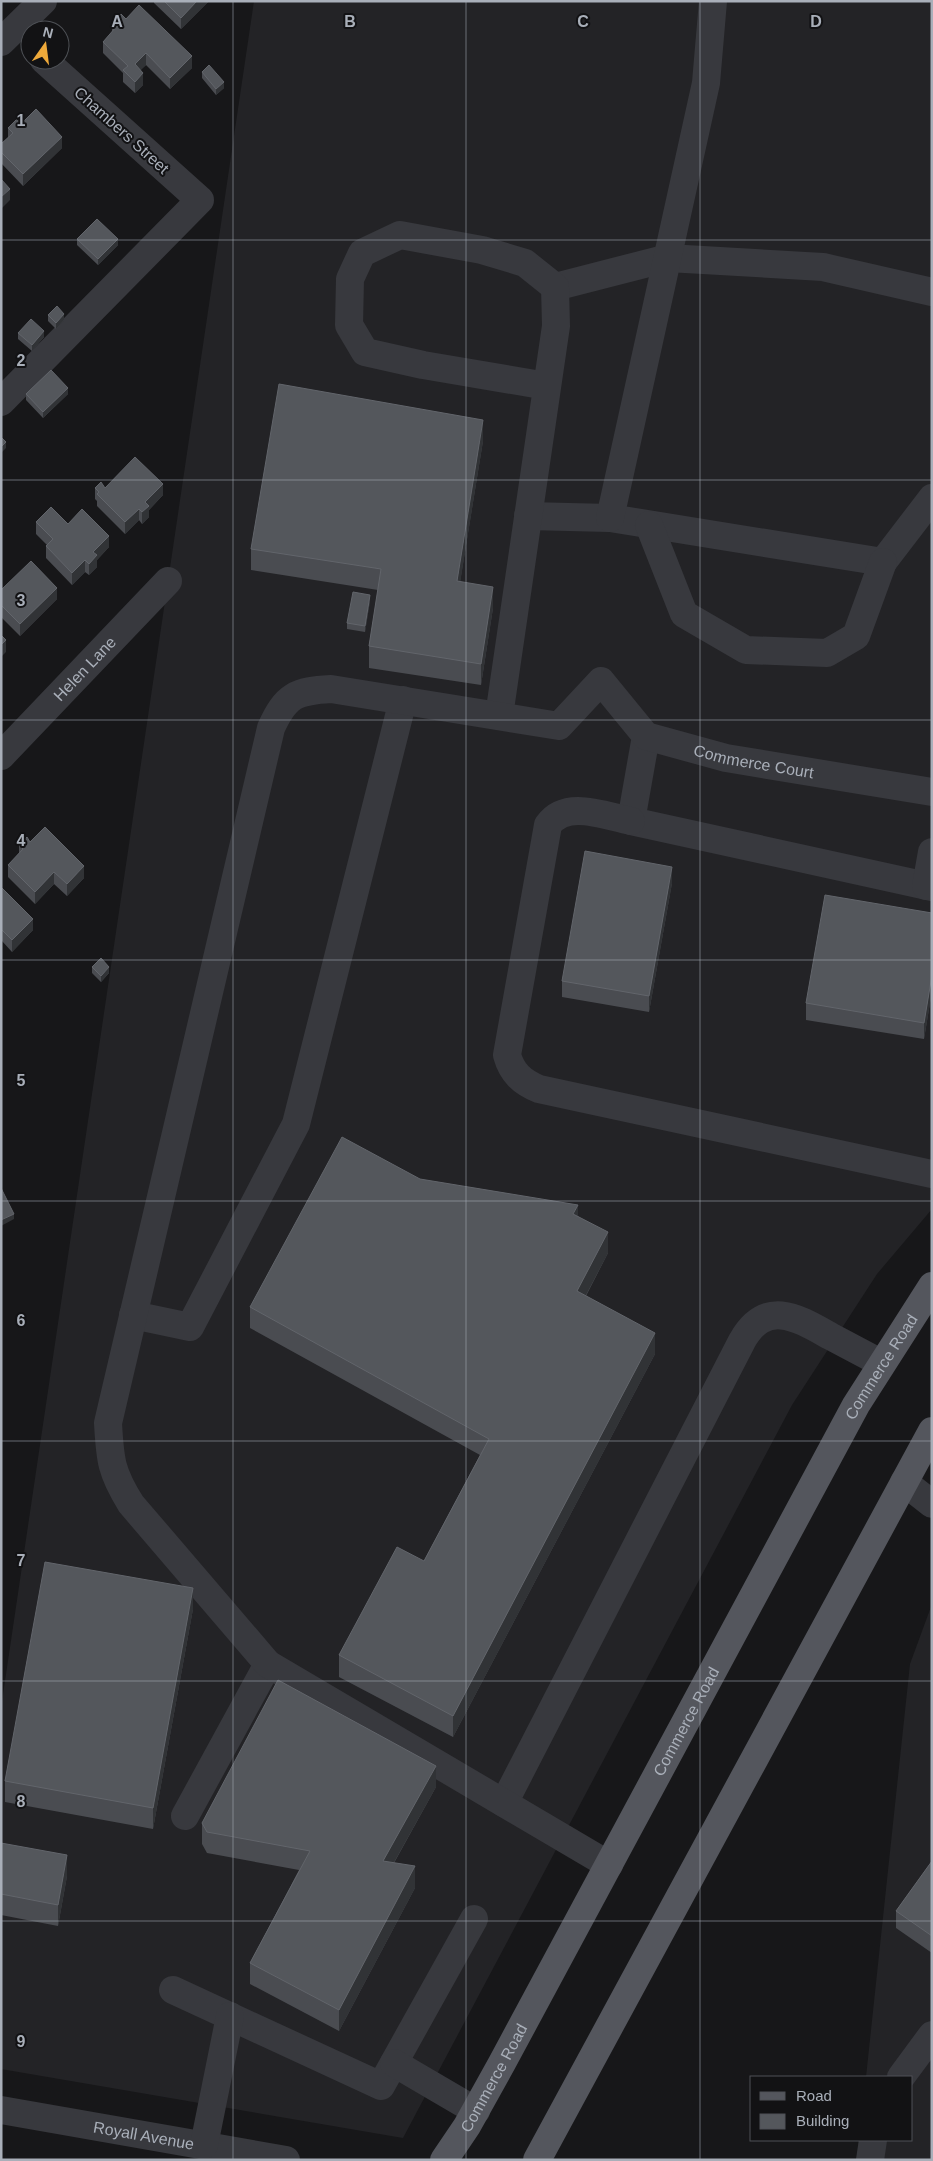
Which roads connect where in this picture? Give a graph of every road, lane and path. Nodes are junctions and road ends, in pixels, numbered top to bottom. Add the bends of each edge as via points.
1 (43, 1) edge
2 (713, 1) edge
3 (11, 35) edge
4 (55, 70) edge
5 (668, 258) junction
6 (556, 288) junction
7 (932, 292) edge
8 (547, 386) junction
9 (1, 402) edge
10 (932, 498) edge
11 (528, 516) junction
12 (610, 518) junction
13 (649, 525) junction
14 (883, 562) junction
15 (168, 581) dead end
16 (404, 700) junction
17 (499, 716) junction
18 (646, 736) junction
19 (1, 756) edge
20 (932, 792) edge
21 (631, 821) junction
22 (932, 852) edge
23 (929, 886) edge
24 (932, 1174) edge
25 (932, 1286) edge
26 (133, 1315) junction
27 (881, 1363) junction
28 (932, 1431) edge
29 (904, 1482) junction
30 (932, 1504) edge
31 (268, 1664) junction
32 (504, 1803) junction
33 (185, 1816) dead end
34 (608, 1865) junction
35 (474, 1919) dead end
36 (173, 1990) dead end
37 (230, 2016) junction
38 (932, 2035) edge
39 (394, 2063) junction
40 (902, 2076) edge
41 (1, 2110) edge
42 (476, 2110) junction
43 (873, 2141) edge
44 (204, 2145) junction
45 (286, 2160) edge
46 (444, 2160) edge
47 (537, 2160) edge
48 (870, 2160) edge

1 - 3 street
2 - 5 street via 706,83
4 - 9 street, Chambers Street via 200,200
5 - 6 street
5 - 7 street via 823,267
5 - 12 street
6 - 8 street via 556,326
6 - 8 street via 525,263 482,250 400,235 362,253 350,280 349,325 365,352
8 - 11 street
10 - 14 street
11 - 12 street
11 - 17 street
12 - 13 street
13 - 14 street
13 - 14 street via 684,614 746,650 827,652 856,636
15 - 19 street, Helen Lane
16 - 17 street
16 - 26 street via 296,1124 190,1327
16 - 26 street via 331,689 309,690 289,698 278,712 271,728
17 - 18 street via 559,726 601,681
18 - 20 street, Commerce Court via 726,758
18 - 21 street
21 - 23 street
21 - 24 street via 575,810 553,818 548,825 507,1055 516,1075 539,1089
22 - 23 street
25 - 27 main road, Commerce Road
26 - 31 street via 108,1423 110,1459 118,1483 131,1504
27 - 32 street via 799,1319 774,1316 752,1325
27 - 34 main road, Commerce Road
28 - 29 main road
29 - 30 street
29 - 47 main road
31 - 32 street
31 - 33 street
32 - 34 street
34 - 42 main road, Commerce Road
35 - 39 street
36 - 37 street
37 - 39 street via 382,2086
37 - 44 street
38 - 40 street
39 - 42 street
41 - 44 street, Royall Avenue
42 - 46 main road, Commerce Road
43 - 48 street
44 - 45 street, Royall Avenue

